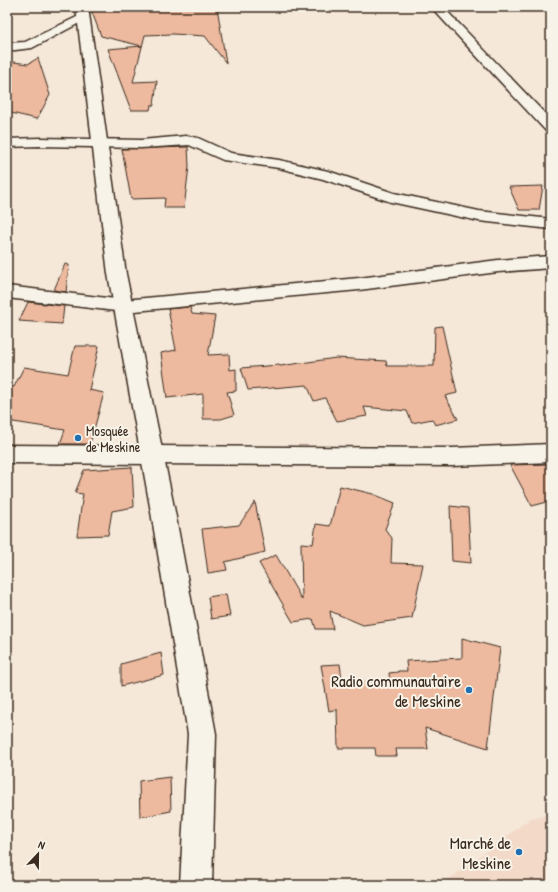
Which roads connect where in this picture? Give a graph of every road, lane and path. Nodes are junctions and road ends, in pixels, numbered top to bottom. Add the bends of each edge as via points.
1 (437, 7) edge
2 (83, 12) edge
3 (7, 47) edge
4 (551, 128) edge
5 (99, 142) junction
6 (7, 143) edge
7 (551, 224) edge
8 (551, 262) edge
9 (7, 292) edge
10 (124, 306) junction
11 (551, 453) edge
12 (7, 454) edge
13 (152, 455) junction
14 (196, 885) edge

1 - 4 street
2 - 3 street via 28,45
2 - 5 main road
5 - 6 street
5 - 7 street via 140,144 193,141 228,157 279,164 328,176 391,197 479,216
5 - 10 main road via 117,274
8 - 10 street via 359,284
9 - 10 street
10 - 13 main road
11 - 13 street via 452,457
12 - 13 street
13 - 14 main road via 202,734

